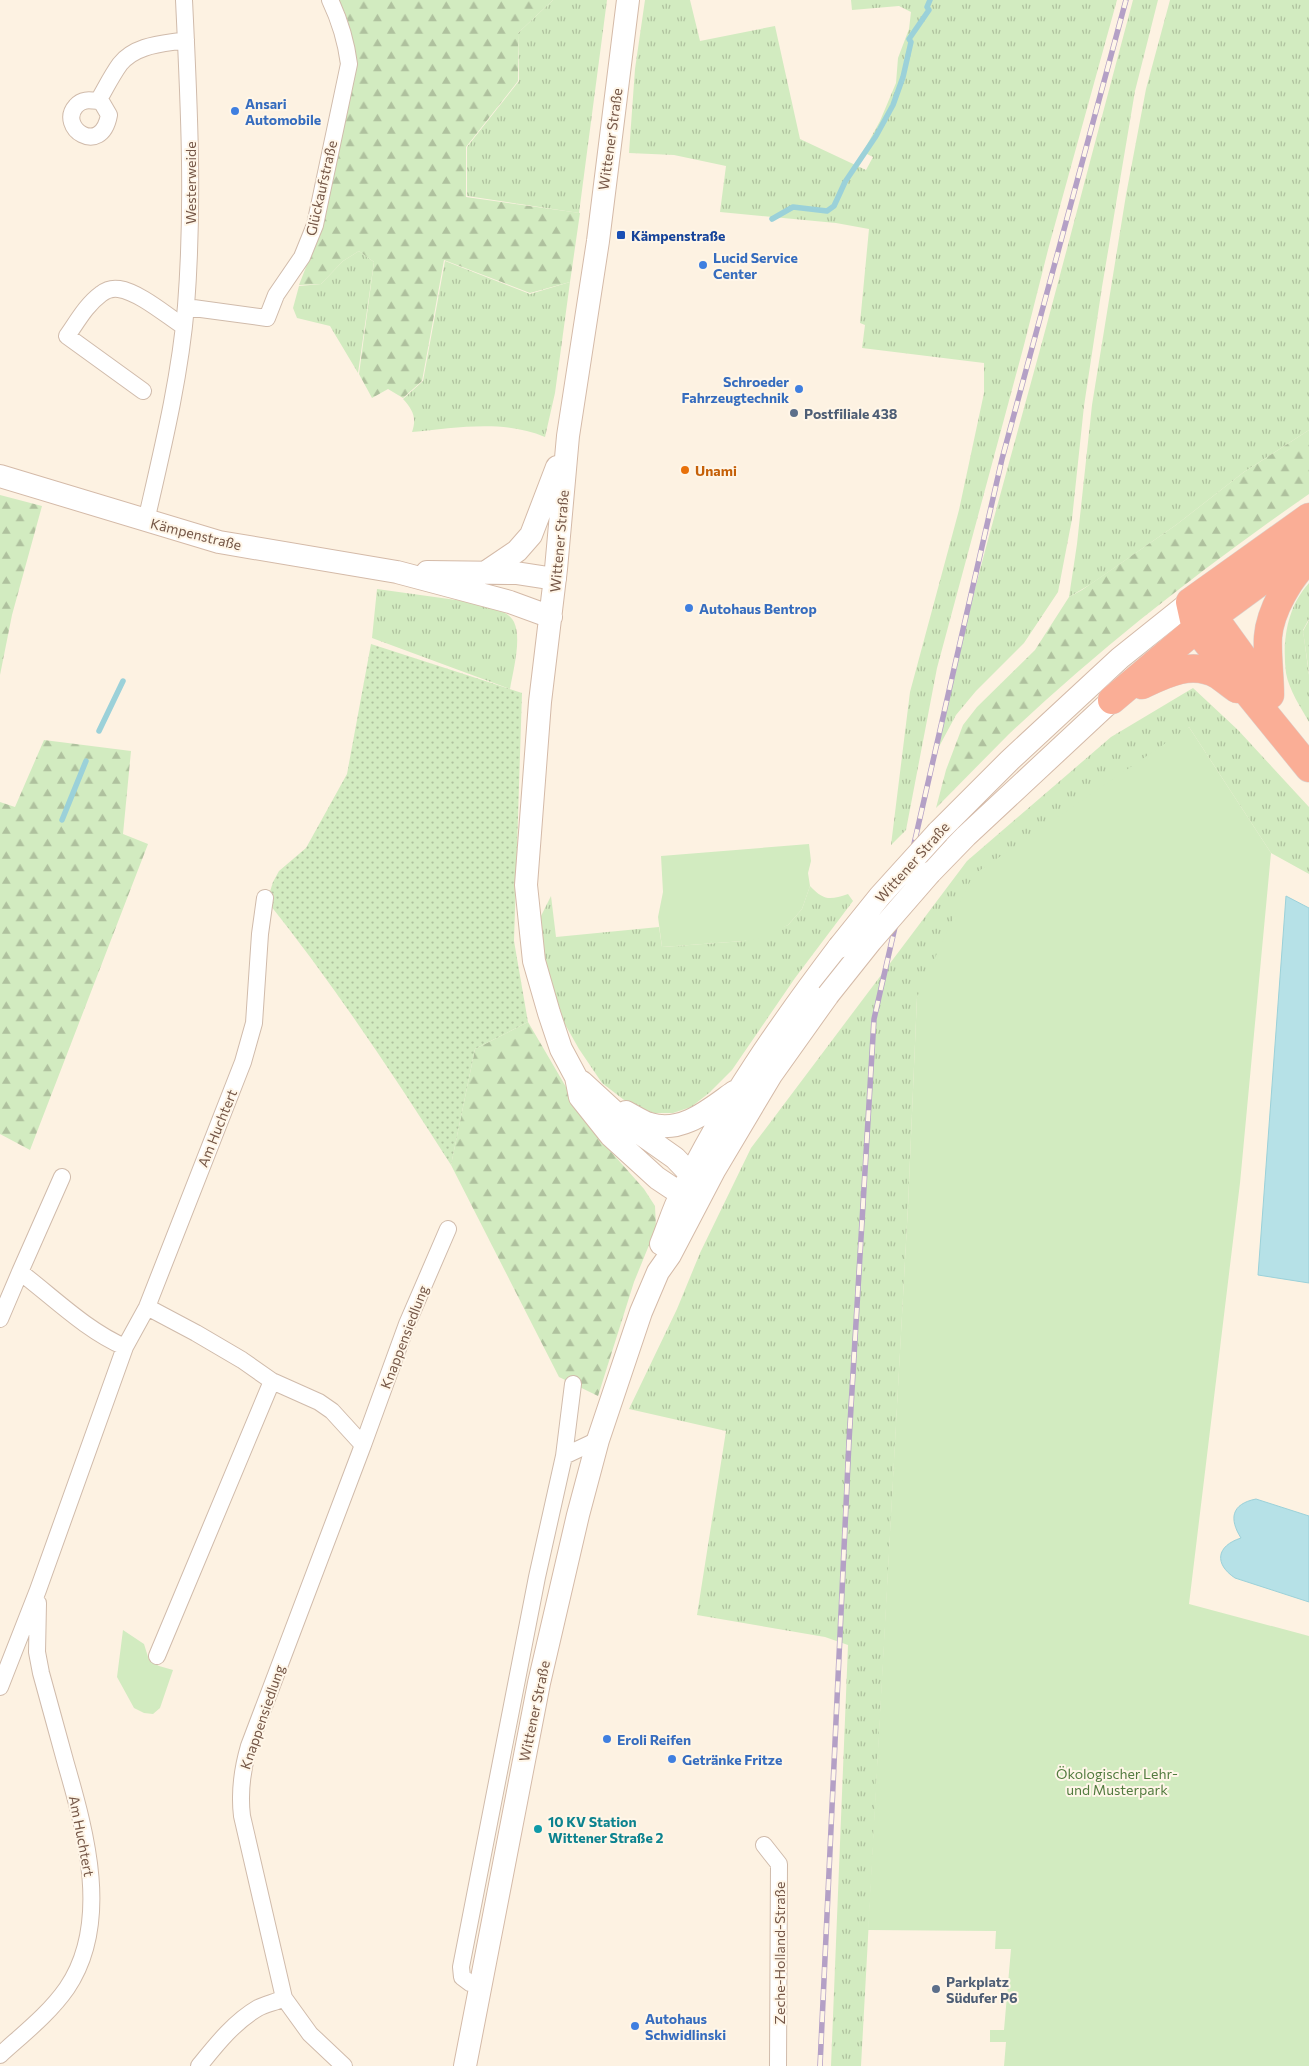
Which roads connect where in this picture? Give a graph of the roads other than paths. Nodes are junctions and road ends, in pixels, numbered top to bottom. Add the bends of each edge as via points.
1 (184, 0) edge
2 (330, 0) edge
3 (628, 0) edge
4 (186, 40) junction
5 (98, 101) dead end
6 (186, 307) junction
7 (183, 326) junction
8 (143, 391) dead end
9 (568, 436) junction
10 (0, 476) edge
11 (1309, 517) edge
12 (146, 521) junction
13 (1309, 546) edge
14 (1309, 559) edge
15 (397, 572) junction
16 (486, 572) junction
17 (555, 579) junction
18 (1190, 602) junction
19 (551, 617) junction
20 (1205, 622) junction
21 (1112, 700) junction
22 (1264, 700) junction
23 (1309, 750) edge
24 (1309, 768) edge
25 (266, 898) dead end
26 (576, 1077) junction
27 (739, 1089) junction
28 (598, 1097) junction
29 (62, 1177) dead end
30 (698, 1181) junction
31 (681, 1194) junction
32 (448, 1229) dead end
33 (20, 1272) junction
34 (658, 1272) junction
35 (147, 1306) junction
36 (0, 1319) edge
37 (125, 1347) junction
38 (272, 1381) junction
39 (573, 1384) dead end
40 (598, 1440) junction
41 (363, 1445) junction
42 (564, 1456) junction
43 (38, 1590) junction
44 (157, 1656) dead end
45 (0, 1687) edge
46 (764, 1845) dead end
47 (480, 1984) junction
48 (284, 1998) junction
49 (0, 2055) edge
50 (199, 2066) edge
51 (344, 2066) edge
52 (465, 2066) edge
53 (778, 2066) edge

1 - 4 street, Westerweide
2 - 6 street, Glückaufstraße via 340,21 349,64 315,225 302,257 276,295 268,318
3 - 9 main road, Wittener Straße via 598,241
4 - 5 street via 132,53 121,63
4 - 6 street, Westerweide via 192,179
6 - 7 street, Westerweide
7 - 8 street via 131,293 109,289 86,308 67,336
7 - 12 street, Westerweide via 168,420
9 - 16 main road via 531,534 516,551
9 - 17 main road, Wittener Straße
10 - 12 main road, Kämpenstraße
11 - 18 highway
12 - 15 main road, Kämpenstraße via 219,542
13 - 20 highway
14 - 22 highway via 1288,584 1275,610 1268,635
15 - 16 main road, Kämpenstraße
15 - 19 main road, Kämpenstraße via 510,602
16 - 17 main road, Kämpenstraße
17 - 19 main road, Wittener Straße
18 - 20 highway
18 - 27 main road, Wittener Straße, bridge via 1120,658 938,832 839,947
19 - 26 main road, Wittener Straße via 540,702 526,885 534,961 561,1049
20 - 21 highway
20 - 22 highway
21 - 22 highway via 1171,671 1193,668 1216,674
21 - 30 main road, Wittener Straße, bridge via 973,829 871,941 828,995
22 - 23 highway
22 - 24 highway
25 - 35 street, Am Huchtert via 260,934 254,1023 243,1062
26 - 28 main road, Wittener Straße
26 - 31 main road, Wittener Straße via 580,1097 611,1136 657,1178
27 - 28 main road via 696,1119 666,1126 650,1124
27 - 30 main road, Wittener Straße
28 - 30 main road, Wittener Straße via 630,1127 675,1158
29 - 33 street
30 - 31 main road, Wittener Straße
30 - 34 main road, Wittener Straße via 670,1255
31 - 34 main road, Wittener Straße via 658,1251
32 - 41 street, Knappensiedlung via 407,1324
33 - 36 street
33 - 37 street via 96,1331
34 - 40 main road, Wittener Straße via 640,1312
35 - 37 street, Am Huchtert
35 - 38 street via 204,1337
37 - 43 street, Am Huchtert
38 - 41 street via 332,1411
38 - 44 street
39 - 42 street, Wittener Straße
40 - 42 street
40 - 47 main road, Wittener Straße via 539,1683
41 - 48 street, Knappensiedlung via 243,1768 242,1816
42 - 47 street, Wittener Straße via 537,1577 461,1967 462,1977 470,1983
43 - 45 street, Am Huchtert
43 - 49 street, Am Huchtert via 37,1652 80,1813 91,1903 83,1952 75,1974 52,2007
46 - 53 street, Zeche-Holland-Straße via 779,1864
47 - 52 main road, Wittener Straße
48 - 50 street via 242,2019
48 - 51 street, Knappensiedlung via 310,2034

